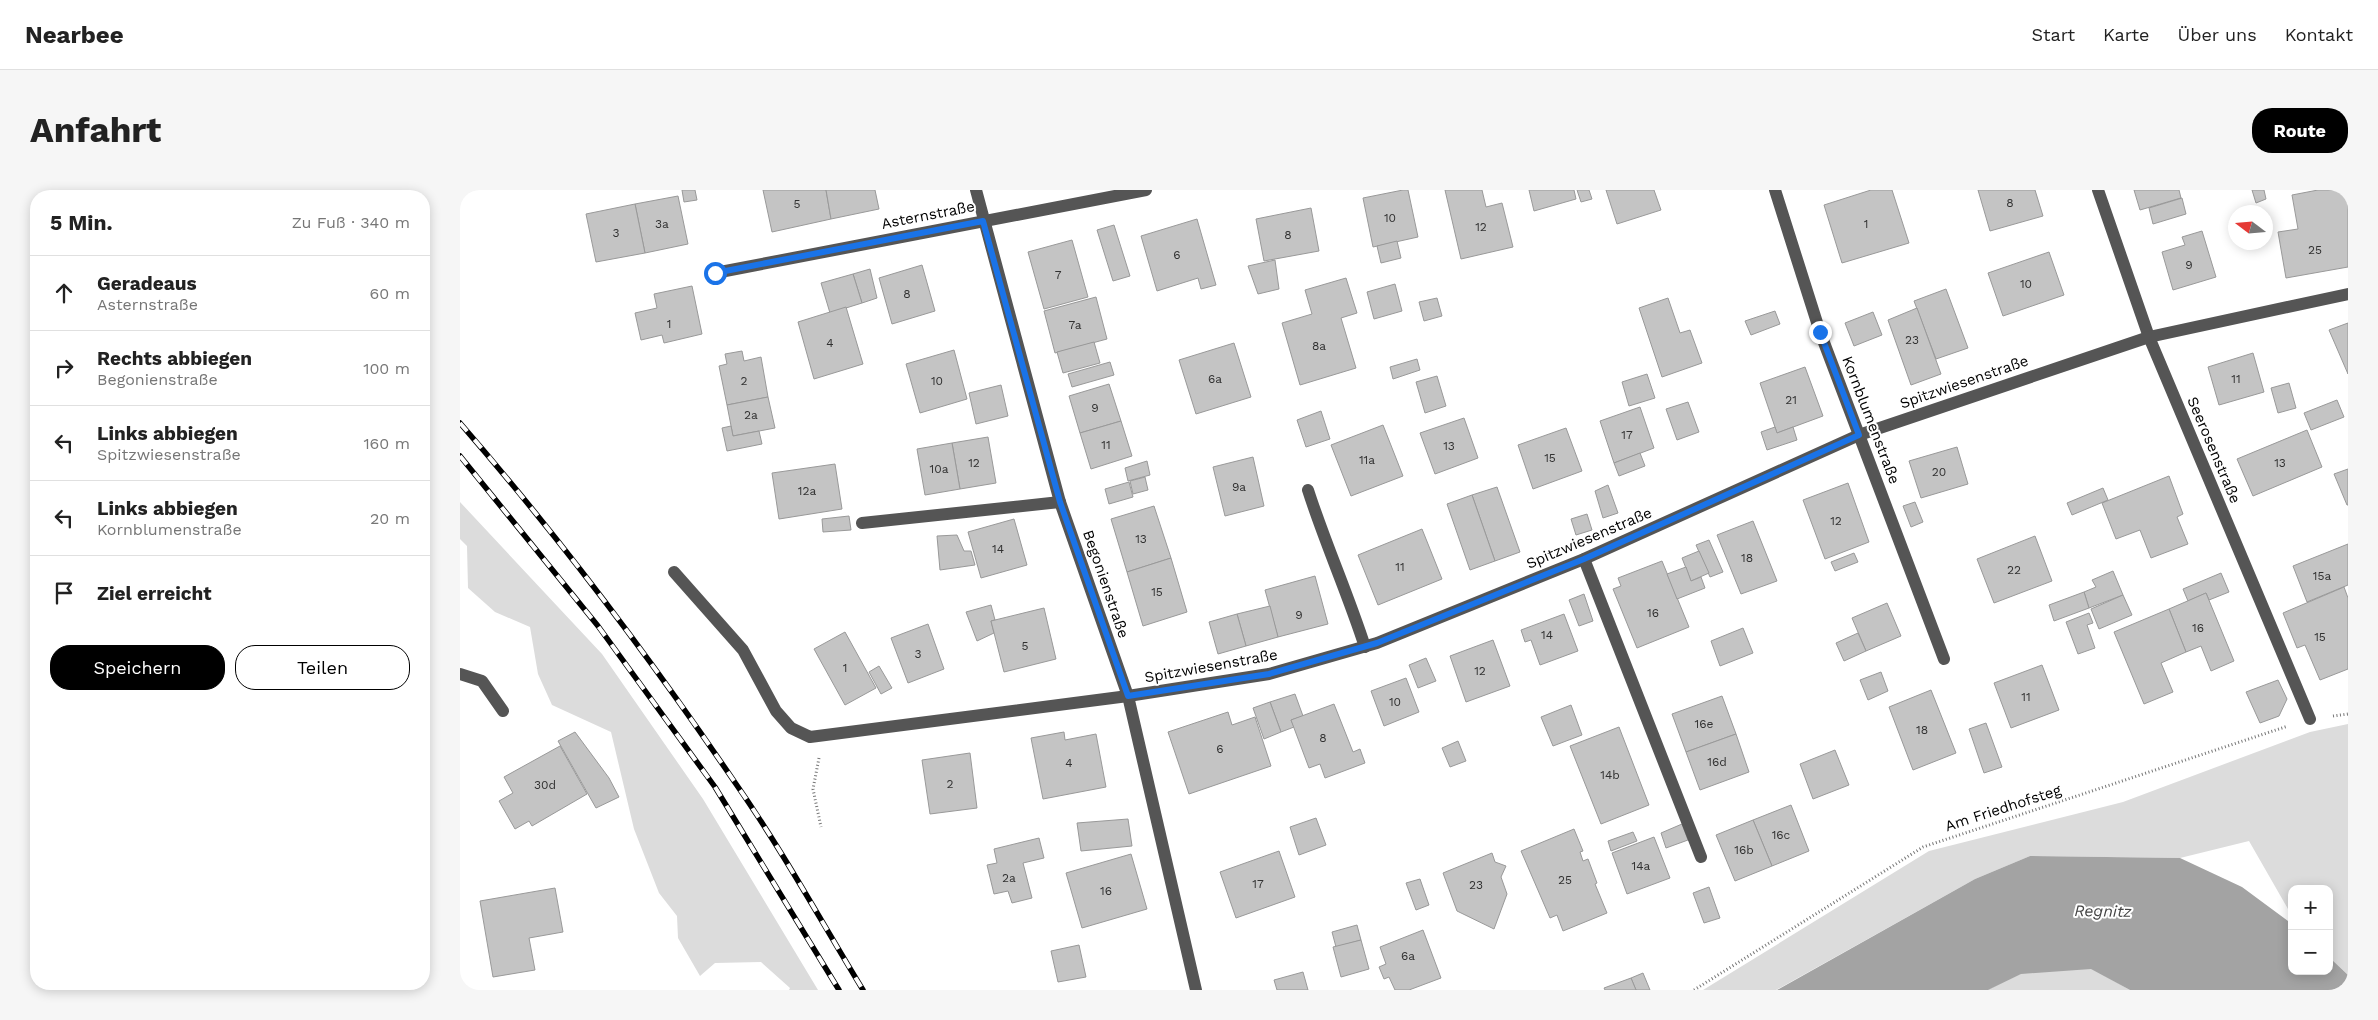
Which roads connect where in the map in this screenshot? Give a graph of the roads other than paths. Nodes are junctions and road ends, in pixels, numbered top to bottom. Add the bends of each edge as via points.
1 (976, 190) edge
2 (1146, 190) edge
3 (1775, 190) edge
4 (2098, 190) edge
5 (983, 221) junction
6 (715, 273) dead end
7 (2348, 294) edge
8 (2149, 337) junction
9 (1859, 435) junction
10 (1308, 490) dead end
11 (1060, 502) junction
12 (862, 523) dead end
13 (1584, 559) junction
14 (674, 572) dead end
15 (1365, 647) junction
16 (1944, 659) dead end
17 (460, 674) edge
18 (1128, 696) junction
19 (503, 711) dead end
20 (2310, 719) road end
21 (1701, 857) dead end
22 (1196, 990) edge

1 - 5 street, Begonienstraße
2 - 5 street, Asternstraße
3 - 9 street, Kornblumenstraße via 1820,332
4 - 8 street, Seerosenstraße
5 - 6 street, Asternstraße
5 - 11 street, Begonienstraße
7 - 8 street, Spitzwiesenstraße
8 - 9 street, Spitzwiesenstraße
8 - 20 street, Seerosenstraße
9 - 13 street, Spitzwiesenstraße
9 - 16 street, Kornblumenstraße
10 - 15 street
11 - 12 street
11 - 18 street, Begonienstraße
13 - 15 street, Spitzwiesenstraße
13 - 21 street
14 - 18 street, Spitzwiesenstraße via 743,650 776,711 791,728 810,737
15 - 18 street, Spitzwiesenstraße via 1269,674
17 - 19 street via 482,681
18 - 22 street, Begonienstraße

